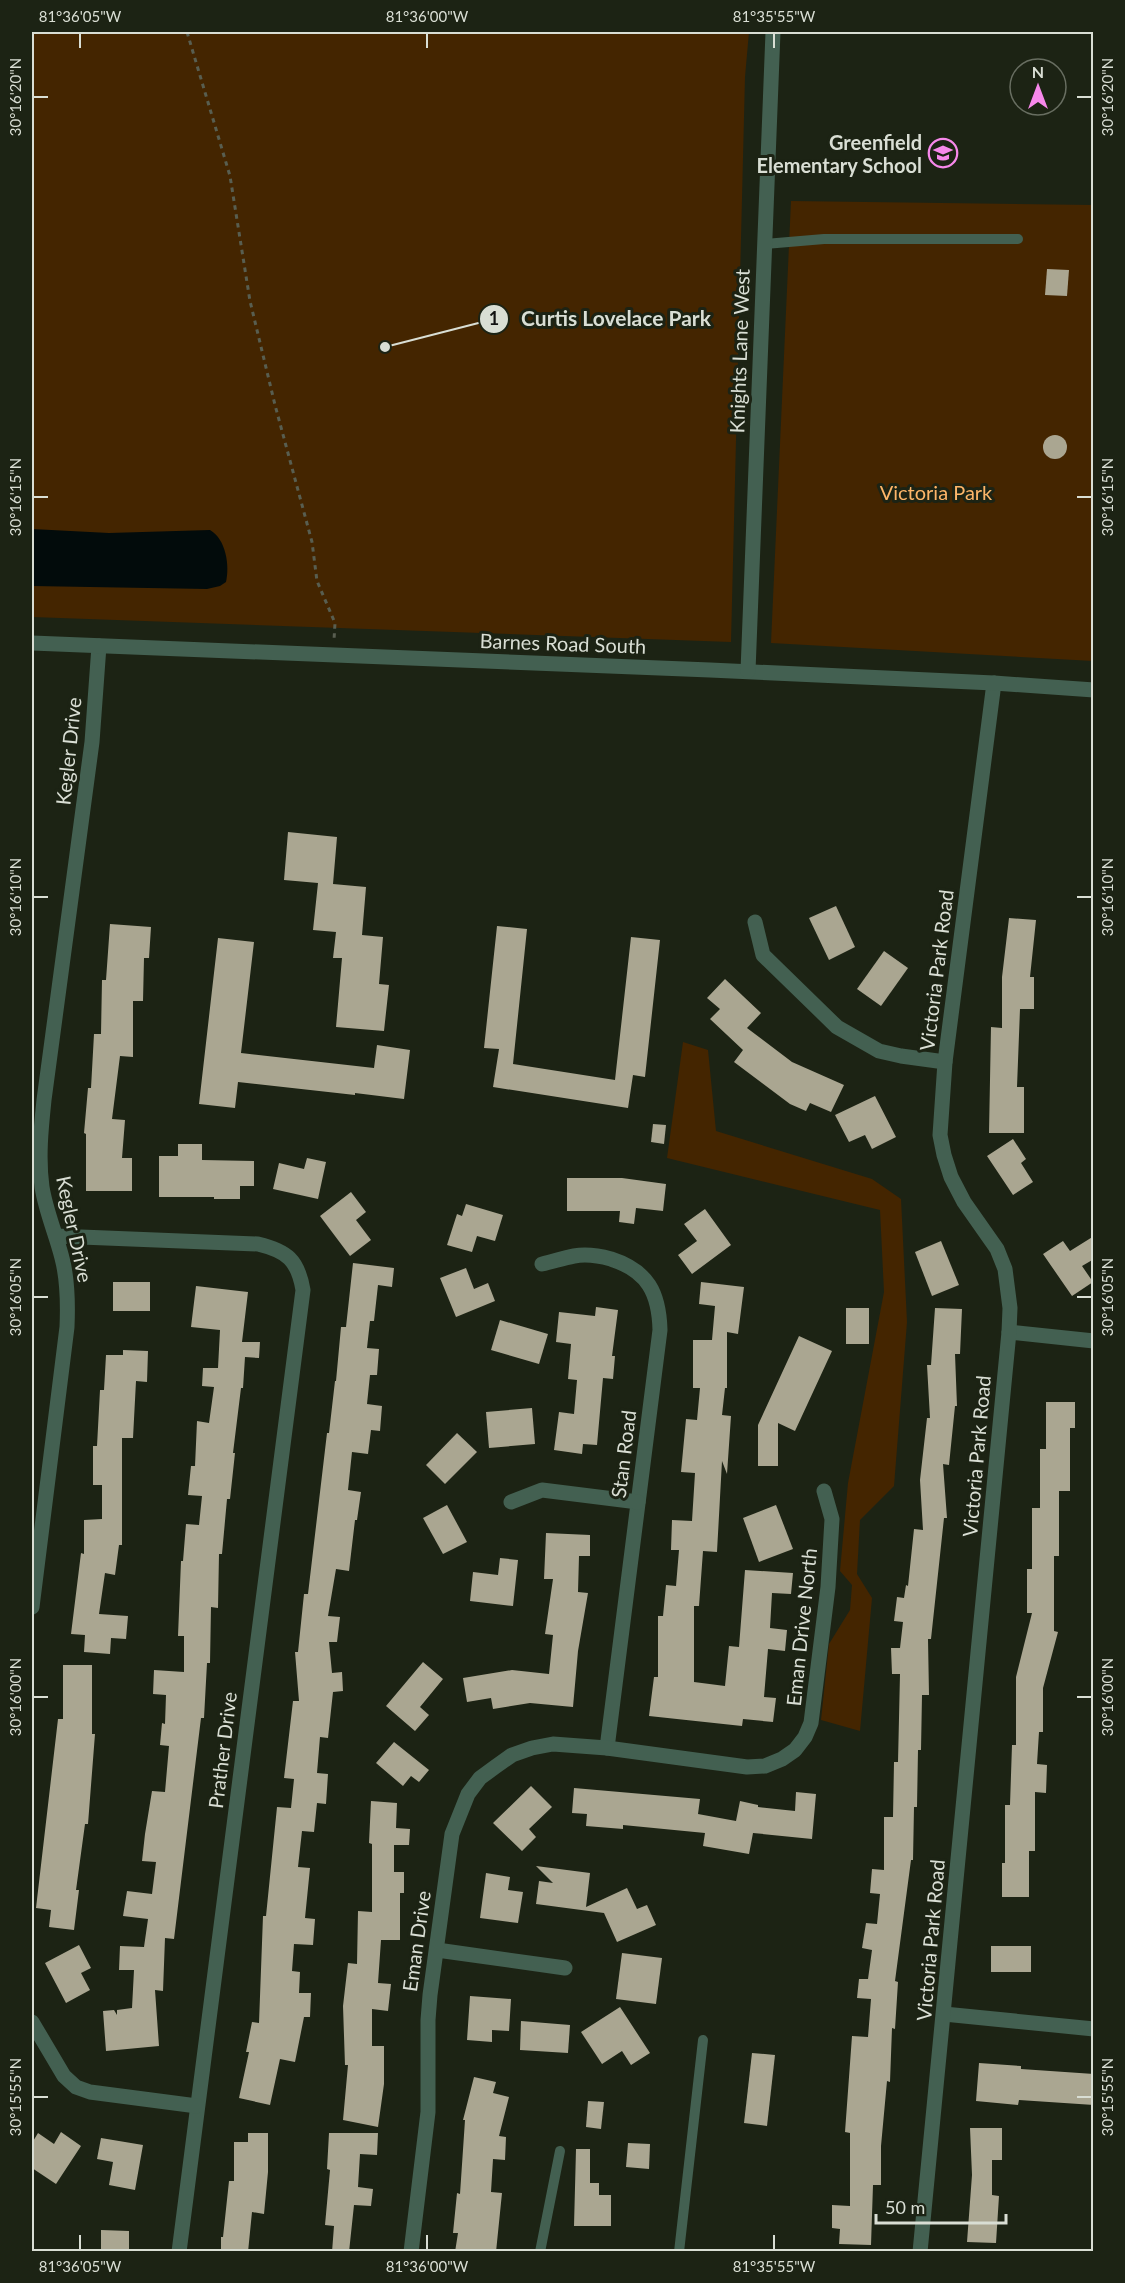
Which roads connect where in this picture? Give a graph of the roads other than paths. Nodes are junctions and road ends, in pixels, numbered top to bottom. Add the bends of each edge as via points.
1 (773, 32) edge
2 (1018, 239) dead end
3 (765, 244) junction
4 (32, 643) edge
5 (99, 646) junction
6 (748, 671) junction
7 (994, 683) junction
8 (1094, 690) edge
9 (755, 922) dead end
10 (945, 1062) junction
11 (56, 1236) junction
12 (542, 1264) dead end
13 (1009, 1332) junction
14 (1094, 1341) edge
15 (824, 1491) dead end
16 (511, 1502) dead end
17 (638, 1502) junction
18 (32, 1607) edge
19 (607, 1748) junction
20 (436, 1950) junction
21 (565, 1968) dead end
22 (944, 2014) junction
23 (32, 2022) edge
24 (1094, 2029) edge
25 (703, 2040) dead end
26 (197, 2106) junction
27 (560, 2151) dead end
28 (179, 2252) edge
29 (411, 2252) edge
30 (540, 2252) edge
31 (679, 2252) edge
32 (920, 2252) edge

1 - 3 street, Knights Lane West
2 - 3 lane via 824,239
3 - 6 street, Knights Lane West
4 - 5 street, Barnes Road South
5 - 6 street, Barnes Road South
5 - 11 street, Kegler Drive via 92,742 40,1142 42,1187
6 - 7 street, Barnes Road South
7 - 8 street, Barnes Road South
7 - 10 street, Victoria Park Road
9 - 10 street via 763,955 837,1027 879,1051
10 - 13 street, Victoria Park Road via 940,1136 944,1155 964,1202 997,1250 1005,1269
11 - 18 street, Kegler Drive via 68,1296 67,1327
11 - 26 street, Prather Drive via 258,1244 290,1257 300,1272 303,1290
12 - 17 street, Stan Road via 575,1256 604,1257 627,1264 643,1276 653,1291 660,1310 660,1330
13 - 14 street
13 - 22 street, Victoria Park Road
15 - 19 street, Eman Drive North via 832,1519 828,1587 814,1708 800,1743 782,1759 765,1766 747,1767
16 - 17 street via 542,1490
17 - 19 street, Stan Road
19 - 20 street, Eman Drive via 553,1744 531,1748 512,1755 480,1778 468,1794 452,1834
20 - 21 street
20 - 29 street, Eman Drive via 428,2020 428,2121
22 - 24 street
22 - 32 street, Victoria Park Road
23 - 26 street via 64,2076 76,2087
25 - 31 lane
26 - 28 street, Prather Drive
27 - 30 lane

